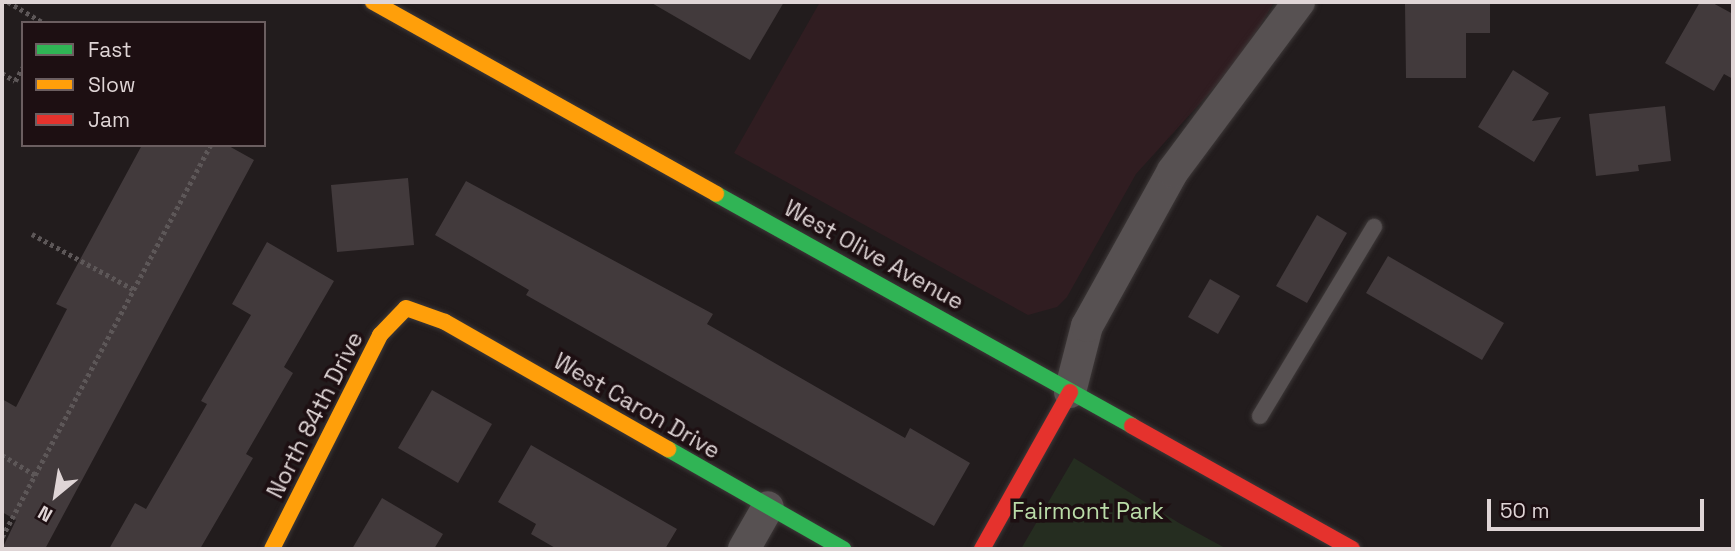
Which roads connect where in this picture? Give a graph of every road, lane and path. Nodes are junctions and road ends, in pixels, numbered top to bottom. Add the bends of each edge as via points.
1 (8, 2) edge
2 (373, 2) edge
3 (1299, 2) edge
4 (41, 21) edge
5 (21, 70) edge
6 (2, 73) edge
7 (208, 147) edge
8 (1374, 227) dead end
9 (32, 234) dead end
10 (134, 289) junction
11 (406, 308) joint
12 (1070, 391) junction
13 (1259, 416) dead end
14 (2, 455) edge
15 (34, 475) junction
16 (768, 507) junction
17 (2, 537) edge
18 (272, 549) edge
19 (744, 549) edge
20 (843, 549) edge
21 (982, 549) edge
22 (1352, 549) edge

1 - 4 path
2 - 12 main road, West Olive Avenue
3 - 12 street via 1173,171 1087,326
5 - 6 path via 15,81
7 - 10 path
8 - 13 lane
9 - 10 path
10 - 15 path
11 - 16 main road, West Caron Drive via 445,322
11 - 18 main road, North 84th Drive via 380,335
12 - 21 main road
12 - 22 main road, West Olive Avenue
14 - 15 path
15 - 17 path
16 - 19 street
16 - 20 main road, West Caron Drive

